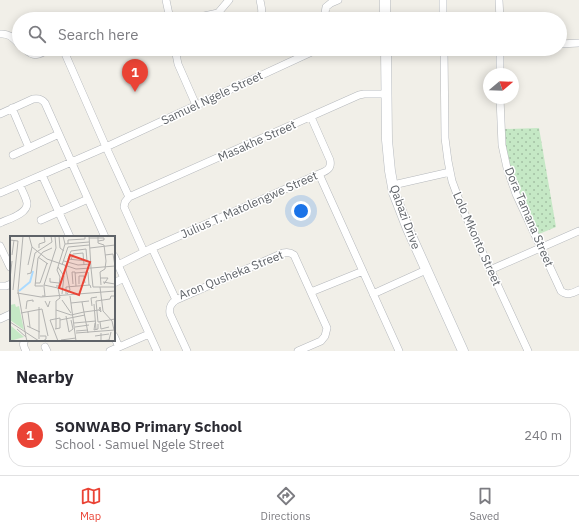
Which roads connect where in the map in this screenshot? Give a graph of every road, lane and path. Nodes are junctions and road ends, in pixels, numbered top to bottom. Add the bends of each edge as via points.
1 (166, 0) edge
2 (229, 0) edge
3 (260, 0) edge
4 (338, 0) edge
5 (385, 0) edge
6 (443, 0) edge
7 (499, 0) edge
8 (169, 12) edge
9 (219, 12) edge
10 (262, 12) edge
11 (325, 12) edge
12 (385, 12) edge
13 (443, 12) edge
14 (500, 12) edge
15 (0, 34) edge
16 (12, 38) edge
17 (579, 43) edge
18 (567, 44) edge
19 (66, 56) edge
20 (176, 56) edge
21 (303, 56) edge
22 (386, 56) edge
23 (444, 56) edge
24 (500, 56) edge
25 (500, 68) edge
26 (386, 94) junction
27 (500, 104) edge
28 (196, 105) junction
29 (12, 108) junction
30 (0, 114) edge
31 (311, 117) junction
32 (59, 134) junction
33 (106, 147) junction
34 (29, 148) junction
35 (13, 155) dead end
36 (72, 162) junction
37 (450, 172) junction
38 (319, 174) junction
39 (42, 175) junction
40 (20, 185) junction
41 (393, 186) junction
42 (0, 194) edge
43 (129, 197) junction
44 (88, 198) junction
45 (58, 212) junction
46 (41, 220) dead end
47 (0, 223) edge
48 (579, 231) edge
49 (70, 236) edge
50 (105, 236) edge
51 (0, 246) edge
52 (152, 248) junction
53 (542, 248) junction
54 (144, 252) junction
55 (115, 258) edge
56 (118, 265) junction
57 (10, 267) dead end
58 (426, 270) junction
59 (490, 270) junction
60 (363, 271) junction
61 (124, 278) junction
62 (115, 282) edge
63 (10, 284) edge
64 (0, 286) edge
65 (579, 290) edge
66 (311, 292) junction
67 (374, 294) junction
68 (176, 300) junction
69 (10, 314) edge
70 (0, 319) edge
71 (149, 334) junction
72 (115, 338) edge
73 (24, 341) edge
74 (119, 347) junction
75 (186, 349) edge
76 (26, 351) edge
77 (110, 351) edge
78 (157, 351) edge
79 (178, 351) edge
80 (298, 351) edge
81 (399, 351) edge
82 (463, 351) edge
83 (528, 351) edge

1 - 8 street
2 - 9 street
3 - 10 street
4 - 11 street via 326,7
5 - 12 street
6 - 13 street
7 - 14 street
15 - 16 street
17 - 18 street
19 - 33 street
20 - 28 street
21 - 28 street, Samuel Ngele Street
22 - 26 street, Qabazi Drive
23 - 37 street, Lolo Mkonto Street via 445,138
24 - 25 street
26 - 31 street, Masakhe Street via 364,94
26 - 41 street, Qabazi Drive via 387,140
27 - 53 street, Dora Tamana Street via 502,145 507,168 516,194
28 - 33 street, Samuel Ngele Street
29 - 30 street
29 - 32 street via 33,99 41,99
29 - 34 street
31 - 38 street, Julius T. Matolengwe Street via 331,163 329,168
31 - 43 street, Masakhe Street
32 - 34 street
32 - 36 street
33 - 36 street, Samuel Ngele Street
33 - 43 street
34 - 35 street
36 - 39 street, Samuel Ngele Street
36 - 44 street
37 - 41 street
37 - 59 street, Lolo Mkonto Street via 462,208
38 - 52 street, Julius T. Matolengwe Street
38 - 60 street
39 - 40 street, Samuel Ngele Street
39 - 45 street
40 - 42 street, Samuel Ngele Street
40 - 47 street via 27,203 26,210
41 - 58 street, Qabazi Drive
43 - 54 street via 124,207
44 - 45 street
44 - 50 street
45 - 46 street
45 - 49 street
48 - 53 street
51 - 57 street
52 - 54 street, Julius T. Matolengwe Street
52 - 68 street, Aron Qusheka Street
53 - 59 street
53 - 65 street, Dora Tamana Street via 561,291 568,294
54 - 56 street, Julius T. Matolengwe Street
55 - 56 street
56 - 61 street
58 - 67 street
58 - 82 street, Qabazi Drive
59 - 83 street, Lolo Mkonto Street
60 - 66 street
60 - 67 street
61 - 62 street
61 - 71 street
63 - 64 street
66 - 68 street, Aron Qusheka Street via 294,255 291,252 283,252
66 - 80 street, Aron Qusheka Street via 326,325 326,334 321,341
67 - 81 street
68 - 75 street via 171,305 170,314
69 - 70 street
71 - 74 street
71 - 78 street
72 - 74 street
73 - 76 street
74 - 77 street
75 - 79 street

